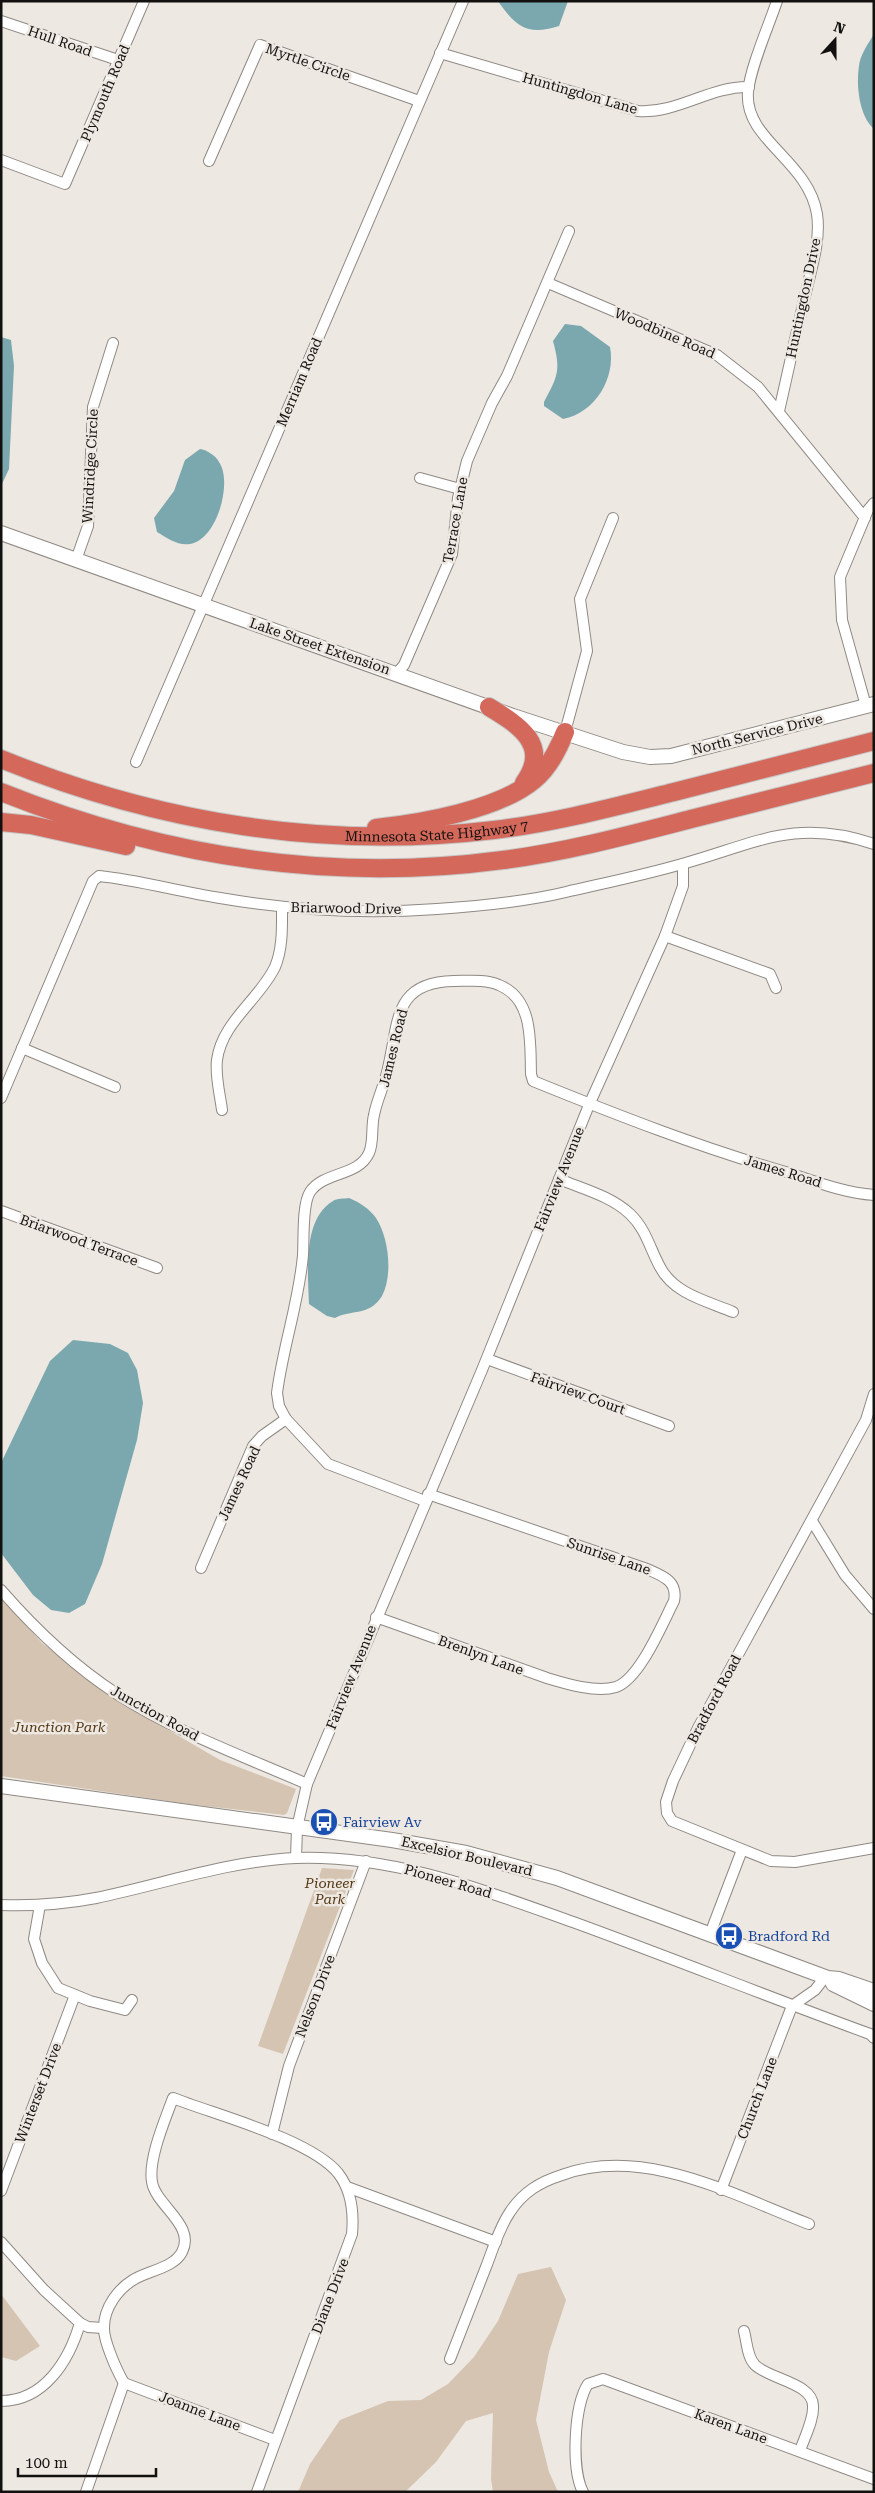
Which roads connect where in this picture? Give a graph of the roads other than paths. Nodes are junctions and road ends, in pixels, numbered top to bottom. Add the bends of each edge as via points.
1 (144, 1) edge
2 (463, 1) edge
3 (777, 1) edge
4 (1, 22) edge
5 (440, 53) junction
6 (118, 60) junction
7 (749, 87) junction
8 (420, 101) junction
9 (1, 160) edge
10 (209, 162) dead end
11 (569, 231) dead end
12 (548, 283) junction
13 (113, 343) dead end
14 (779, 411) junction
15 (420, 478) dead end
16 (460, 489) junction
17 (874, 503) edge
18 (613, 518) dead end
19 (865, 518) junction
20 (1, 533) edge
21 (76, 560) junction
22 (204, 605) junction
23 (397, 673) junction
24 (870, 705) edge
25 (489, 707) junction
26 (565, 732) junction
27 (874, 740) edge
28 (640, 756) joint
29 (1, 759) edge
30 (136, 762) dead end
31 (874, 773) edge
32 (517, 790) junction
33 (1, 792) edge
34 (1, 822) edge
35 (277, 831) junction
36 (874, 844) edge
37 (274, 863) junction
38 (683, 864) junction
39 (282, 906) junction
40 (665, 936) junction
41 (776, 988) dead end
42 (22, 1048) junction
43 (114, 1087) dead end
44 (1, 1098) edge
45 (589, 1105) junction
46 (222, 1110) dead end
47 (559, 1179) junction
48 (874, 1195) edge
49 (1, 1211) edge
50 (157, 1268) dead end
51 (733, 1312) dead end
52 (487, 1359) junction
53 (874, 1394) edge
54 (286, 1419) junction
55 (669, 1426) dead end
56 (427, 1498) junction
57 (812, 1521) junction
58 (201, 1568) dead end
59 (1, 1590) edge
60 (874, 1609) edge
61 (376, 1617) junction
62 (588, 1687) joint
63 (307, 1784) junction
64 (1, 1786) edge
65 (297, 1828) junction
66 (874, 1848) edge
67 (742, 1850) junction
68 (296, 1858) junction
69 (366, 1861) junction
70 (1, 1905) edge
71 (40, 1905) junction
72 (710, 1934) junction
73 (826, 1978) junction
74 (874, 1991) edge
75 (75, 1995) junction
76 (132, 2000) dead end
77 (874, 2004) edge
78 (792, 2006) junction
79 (874, 2038) edge
80 (272, 2134) junction
81 (347, 2187) junction
82 (1, 2190) edge
83 (721, 2190) junction
84 (809, 2224) dead end
85 (1, 2242) edge
86 (496, 2242) junction
87 (80, 2323) junction
88 (103, 2328) junction
89 (744, 2331) dead end
90 (450, 2359) dead end
91 (124, 2383) junction
92 (1, 2401) edge
93 (275, 2440) junction
94 (800, 2451) junction
95 (874, 2479) edge
96 (86, 2492) edge
97 (256, 2492) edge
98 (583, 2492) edge

1 - 6 street, Plymouth Road
2 - 5 street, Merriam Road
3 - 7 street, Huntingdon Drive
4 - 6 street, Hull Road
5 - 7 street, Huntingdon Lane via 638,111 663,110 731,88
5 - 8 street, Merriam Road
6 - 9 street, Plymouth Road via 66,184
7 - 14 street, Huntingdon Drive via 748,108 754,122 806,184 817,216 815,249
8 - 10 street, Myrtle Circle via 260,45
8 - 22 street, Merriam Road
11 - 12 street, Terrace Lane
12 - 14 street, Woodbine Road via 717,354 758,386
12 - 16 street, Terrace Lane via 470,453
13 - 21 street, Windridge Circle via 93,407 88,526
14 - 19 street, Woodbine Road
15 - 16 street
16 - 23 street, Terrace Lane via 455,536 446,572
17 - 19 street
18 - 26 street via 580,598 587,651
19 - 24 street via 840,577 842,620
20 - 21 main road, Lake Street Extension
21 - 22 main road, Lake Street Extension
22 - 23 main road, Lake Street Extension
22 - 30 street, Merriam Road
23 - 25 main road, Lake Street Extension
24 - 28 main road, North Service Drive via 671,756
25 - 26 main road, Lake Street Extension
25 - 32 highway via 524,730 531,743 532,768
26 - 28 main road, Lake Street Extension
26 - 32 highway via 547,766
27 - 35 highway, Minnesota State Highway 7 via 625,804 527,825 415,837
29 - 35 highway, Minnesota State Highway 7 via 96,794 146,808
31 - 37 highway via 615,839 502,860 362,868
32 - 35 highway via 461,812 415,822 360,830
33 - 37 highway via 126,835 189,850
34 - 37 highway via 31,825 186,857
36 - 38 street, Briarwood Drive via 831,833 792,832
38 - 39 street, Briarwood Drive via 563,893 502,903 370,910
38 - 40 street, Fairview Avenue via 683,886
39 - 42 street, Briarwood Drive via 95,877
39 - 46 street via 281,944 274,968 220,1048 217,1061
40 - 41 street via 770,974
40 - 45 street, Fairview Avenue
42 - 43 street
42 - 44 street, Briarwood Drive
45 - 47 street, Fairview Avenue
45 - 48 street, James Road via 770,1168
45 - 54 street, James Road via 533,1081 528,1017 520,1001 507,989 482,981 430,983 406,998 397,1018 388,1070 374,1114 369,1152 357,1166 316,1186 307,1201 301,1276 277,1393
47 - 51 street via 622,1207 646,1236 667,1278 677,1288
47 - 52 street, Fairview Avenue
49 - 50 street, Briarwood Terrace
52 - 55 street, Fairview Court
52 - 56 street, Fairview Avenue
53 - 57 street, Bradford Road via 866,1420
54 - 56 street, Sunrise Lane via 328,1464
54 - 58 street, James Road via 254,1446
56 - 61 street, Fairview Avenue
56 - 62 street, Sunrise Lane via 647,1569 673,1584 676,1592 674,1601 628,1680 616,1687
57 - 60 street via 845,1575
57 - 67 street, Bradford Road via 698,1728 666,1802 672,1821
59 - 63 street, Junction Road via 67,1656 116,1694 170,1724
61 - 62 street, Brenlyn Lane via 547,1678
61 - 63 street, Fairview Avenue
63 - 65 street, Fairview Avenue
64 - 65 main road, Excelsior Boulevard
65 - 68 street, Fairview Avenue
65 - 72 main road, Excelsior Boulevard via 426,1845 508,1864 557,1878
66 - 67 street, Bradford Road via 795,1862 771,1861
67 - 72 street
68 - 69 street, Pioneer Road
68 - 71 street, Pioneer Road via 211,1870 95,1898
69 - 78 street, Pioneer Road via 428,1873 505,1898
69 - 80 street, Nelson Drive via 289,2066
70 - 71 street, Pioneer Road
71 - 75 street via 34,1939 42,1963 58,1988
72 - 73 main road, Excelsior Boulevard
73 - 74 main road, Excelsior Boulevard
73 - 77 main road, Excelsior Boulevard via 836,1987
73 - 78 street
75 - 76 street via 125,2010
75 - 82 street, Winterset Drive
78 - 79 street, Pioneer Road
78 - 83 street, Church Lane
80 - 81 street, Diane Drive via 328,2162
80 - 88 street, Diane Drive via 173,2098 151,2176 158,2194 184,2234 182,2252 166,2265 133,2280 121,2290 113,2299
81 - 86 street
81 - 93 street, Diane Drive via 354,2218 348,2249
83 - 84 street
83 - 86 street via 644,2166 620,2165 572,2171 534,2187 521,2198 502,2226
85 - 87 street via 44,2290
86 - 90 street
87 - 88 street
87 - 92 street via 76,2338 52,2378 42,2388 20,2400
88 - 91 street
89 - 94 street via 754,2364 805,2391 811,2398 812,2413
91 - 93 street, Joanne Lane
91 - 96 street
93 - 97 street, Diane Drive
94 - 95 street, Karen Lane
94 - 98 street, Karen Lane via 603,2379 588,2384 581,2397 576,2438 578,2475

